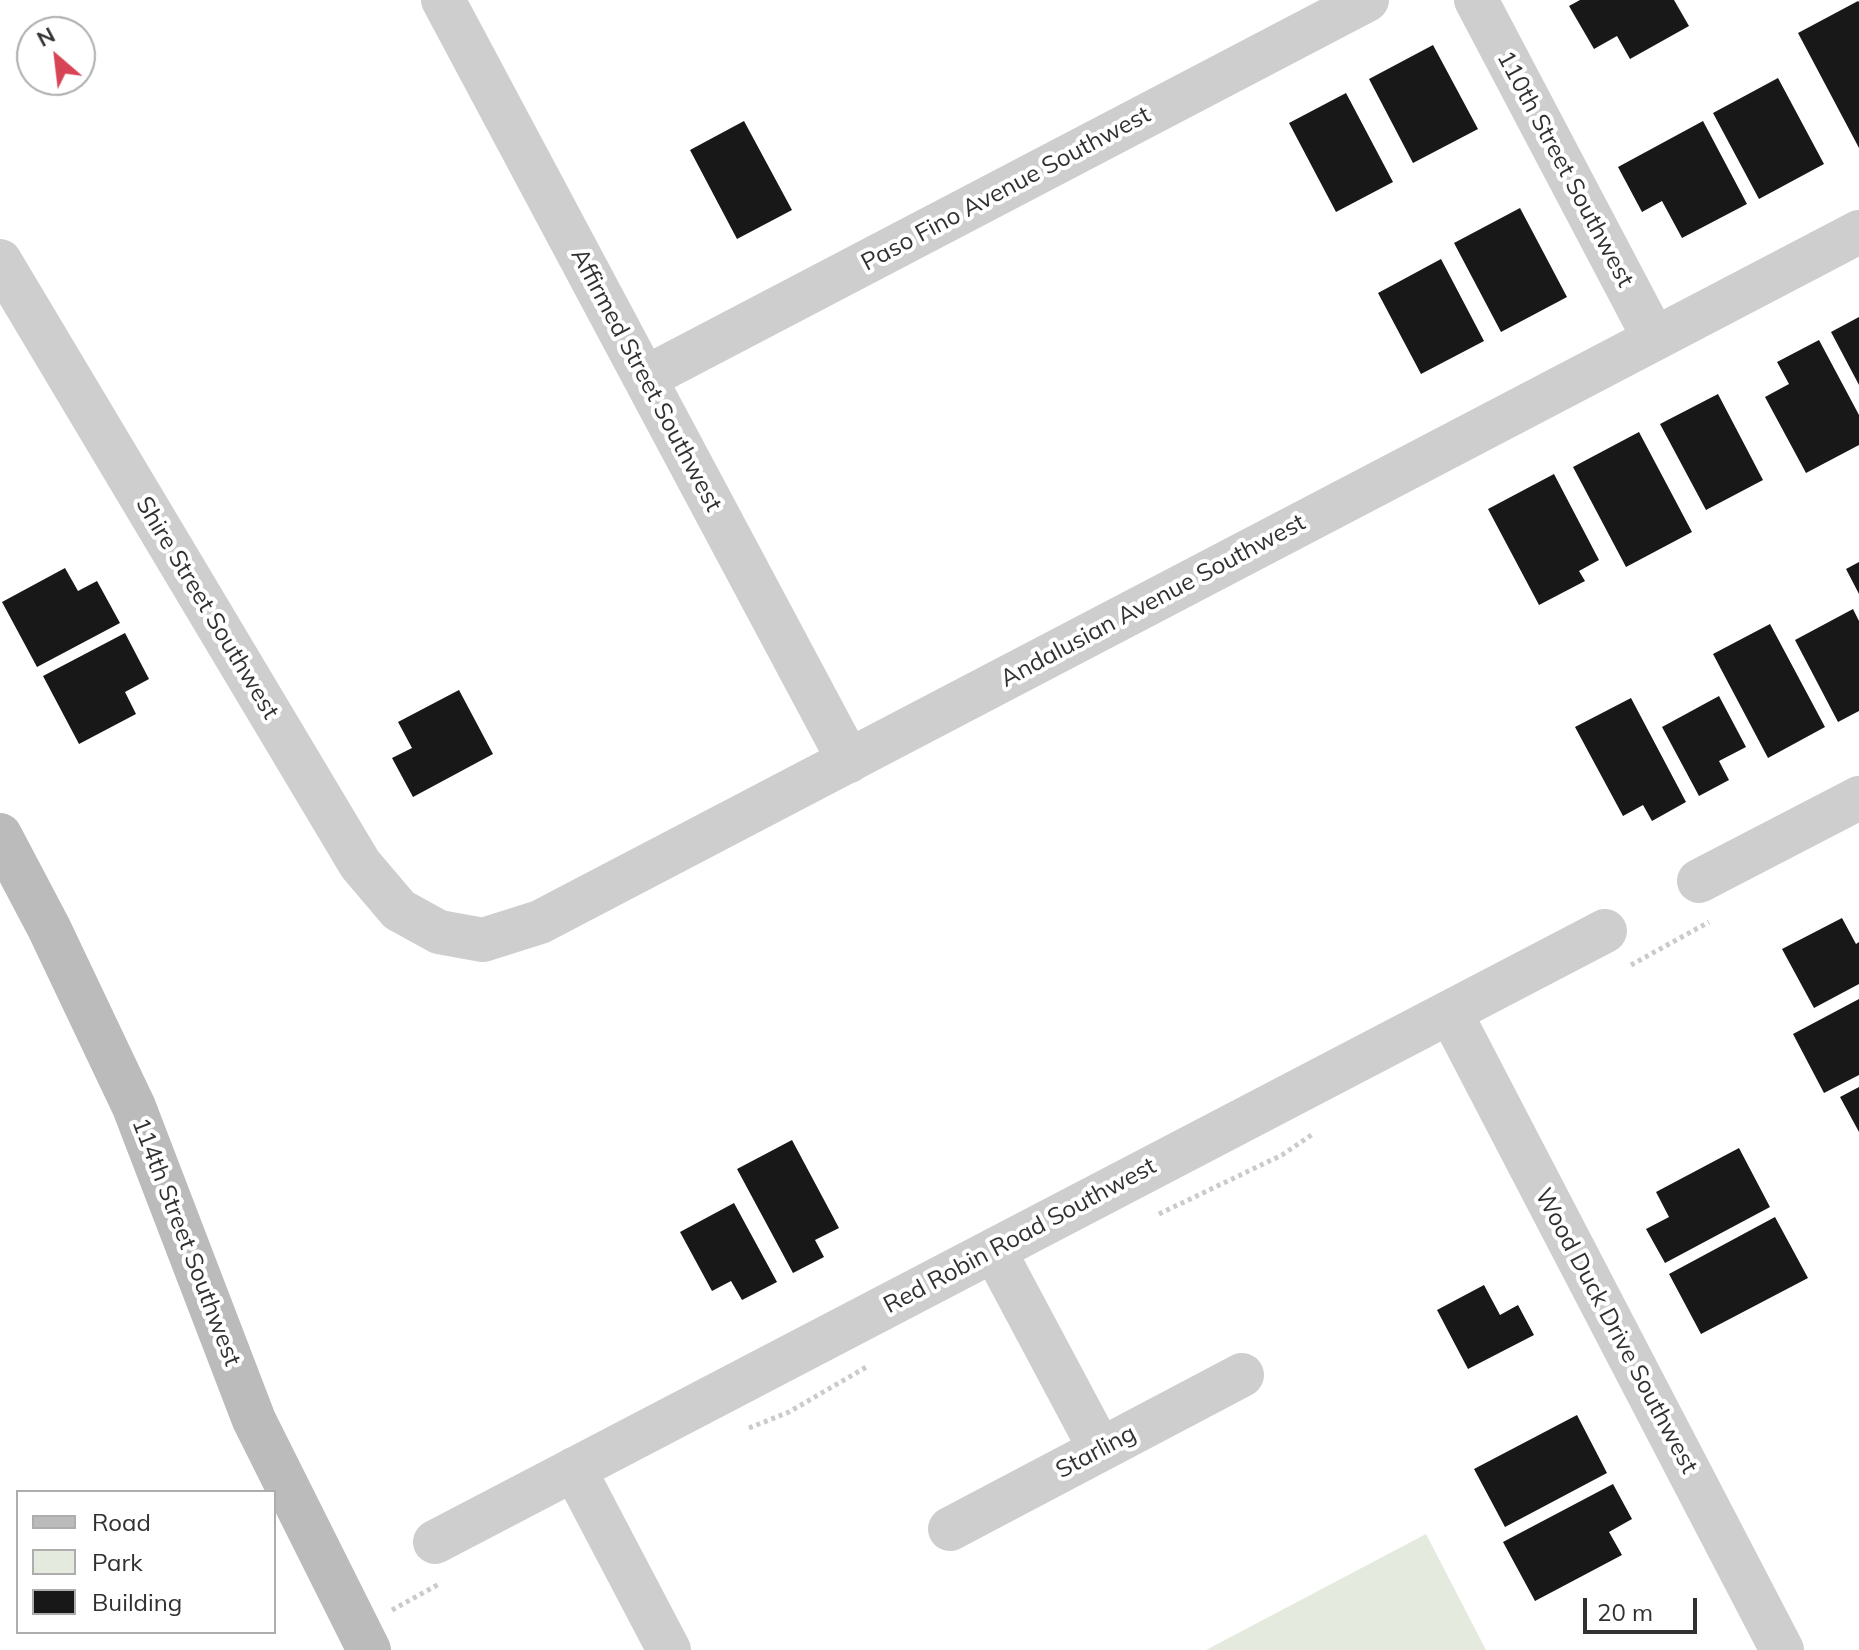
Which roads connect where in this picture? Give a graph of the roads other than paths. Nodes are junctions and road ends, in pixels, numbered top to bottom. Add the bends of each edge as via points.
1 (443, 0) edge
2 (1367, 0) edge
3 (1476, 0) edge
4 (1859, 232) edge
5 (0, 261) edge
6 (1654, 338) junction
7 (645, 378) junction
8 (849, 761) junction
9 (1859, 798) edge
10 (0, 835) edge
11 (1708, 899) road end
12 (1605, 931) dead end
13 (439, 932) joint
14 (1450, 1012) junction
15 (994, 1250) junction
16 (1242, 1375) dead end
17 (1100, 1449) junction
18 (574, 1469) junction
19 (950, 1529) dead end
20 (435, 1542) dead end
21 (369, 1650) edge
22 (669, 1650) edge
23 (1782, 1650) edge

1 - 7 street, Affirmed Street Southwest
2 - 7 street, Paso Fino Avenue Southwest
3 - 6 street, 110th Street Southwest
4 - 6 street, Andalusian Avenue Southwest
5 - 13 street, Shire Street Southwest via 360,864 399,910
6 - 8 street, Andalusian Avenue Southwest
7 - 8 street, Affirmed Street Southwest
8 - 13 street, Andalusian Avenue Southwest via 540,922 483,940
9 - 11 street
10 - 21 street, 114th Street Southwest via 134,1107 254,1420
12 - 14 street, Red Robin Road Southwest
14 - 15 street, Red Robin Road Southwest
14 - 23 street, Wood Duck Drive Southwest
15 - 17 street
15 - 18 street, Red Robin Road Southwest
16 - 17 street, Starling
17 - 19 street, Starling
18 - 20 street, Red Robin Road Southwest
18 - 22 street

